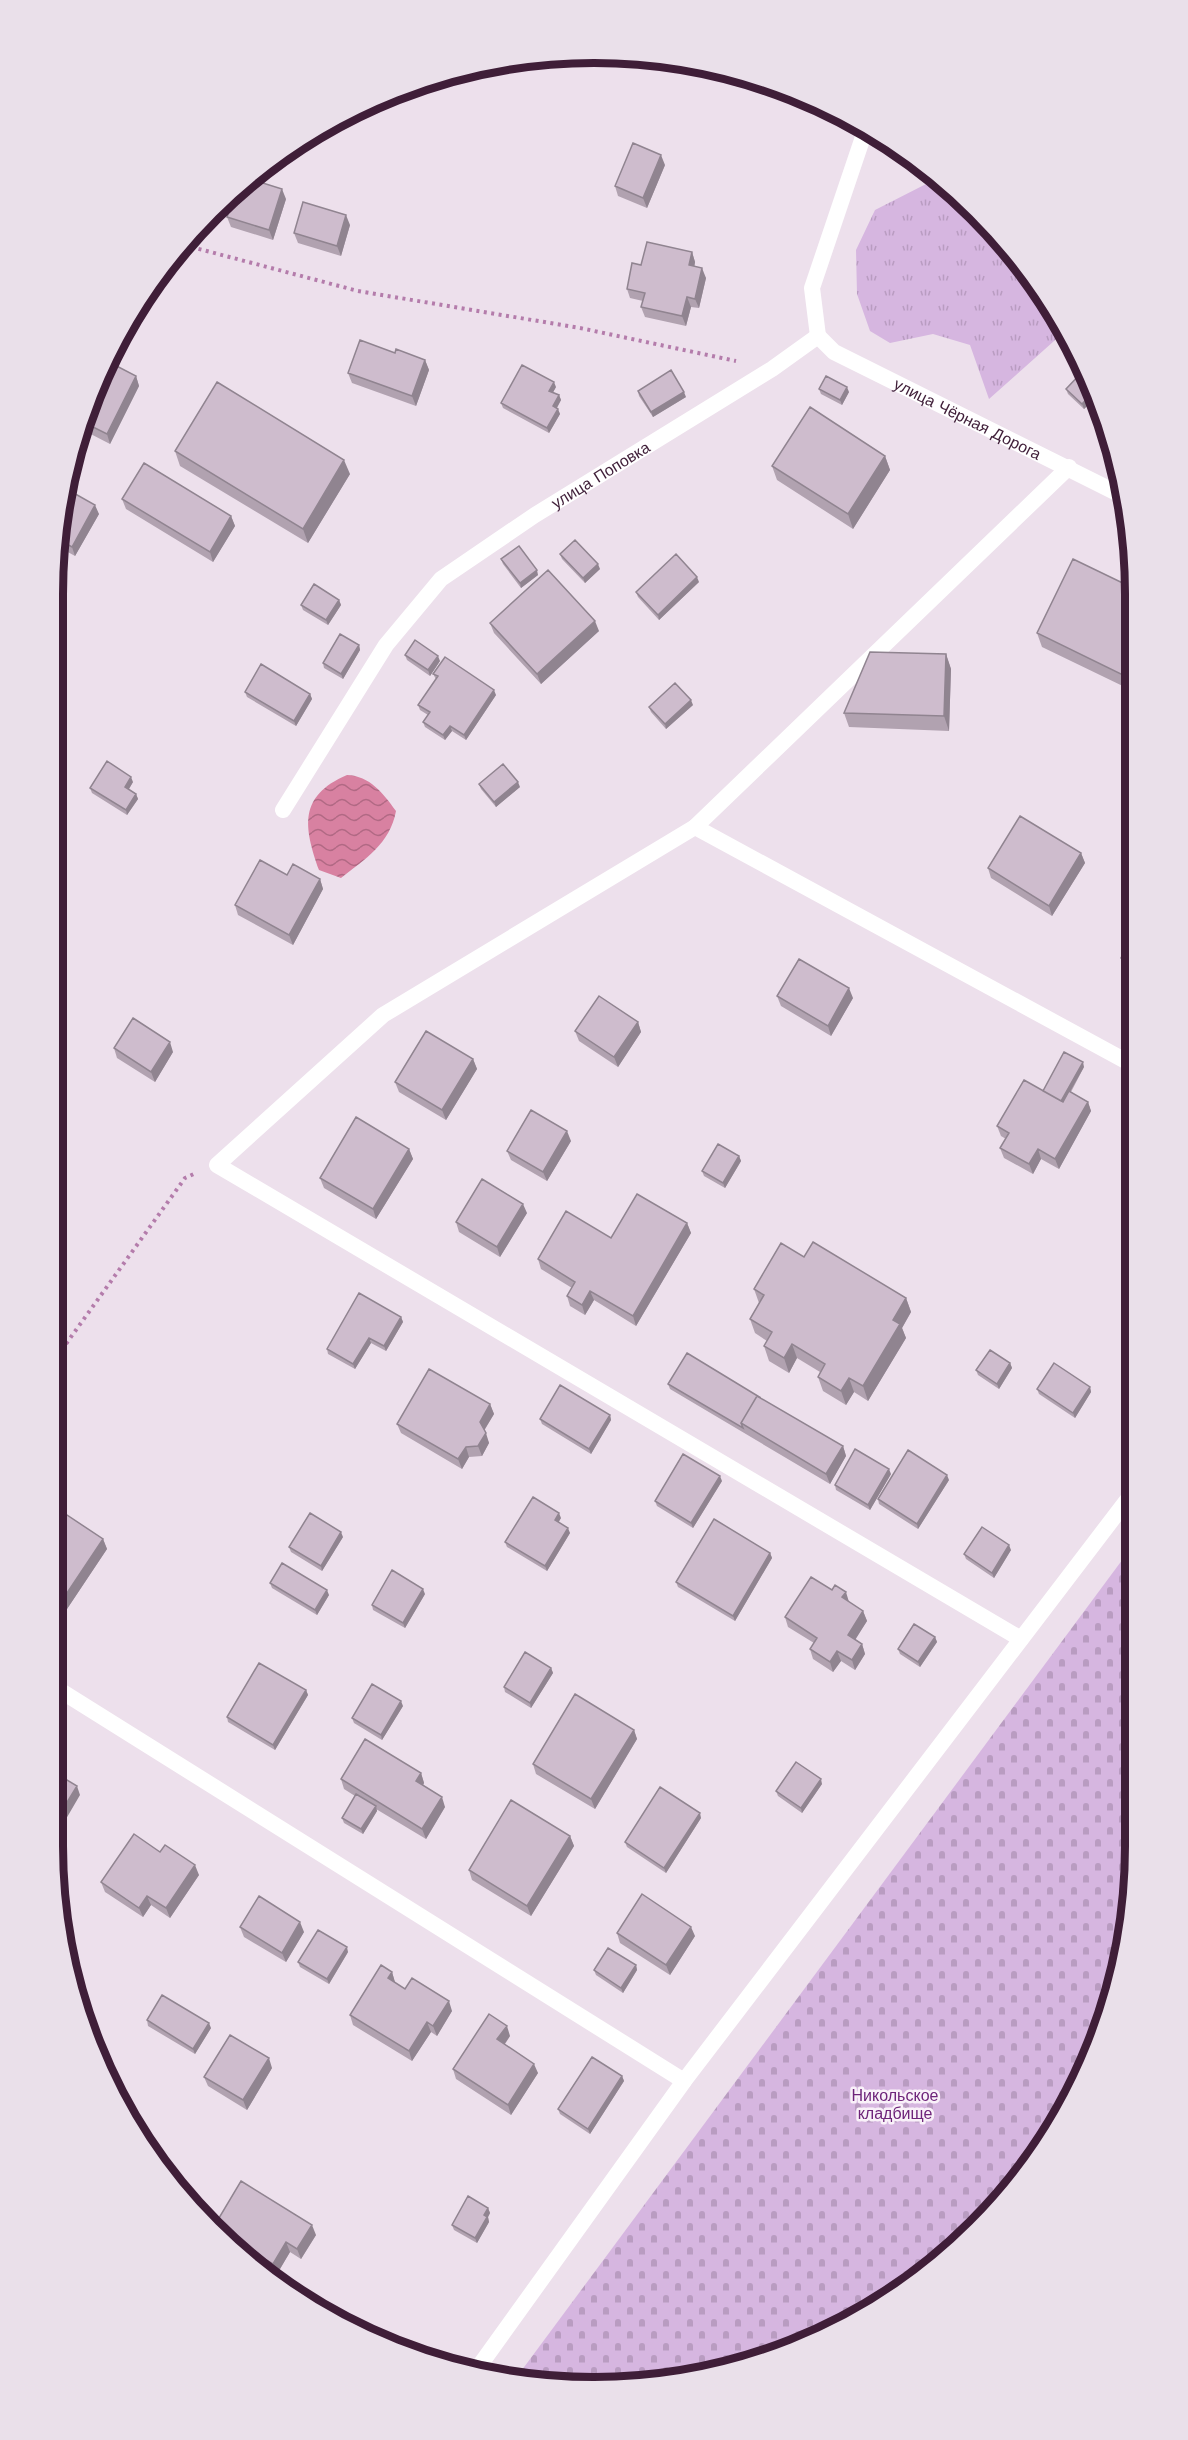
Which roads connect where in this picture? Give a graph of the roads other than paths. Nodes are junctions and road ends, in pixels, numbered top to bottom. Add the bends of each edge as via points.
1 (863, 136) edge
2 (818, 336) junction
3 (1069, 467) junction
4 (1115, 490) edge
5 (283, 810) dead end
6 (695, 827) junction
7 (1125, 1061) edge
8 (1125, 1503) edge
9 (1021, 1639) junction
10 (63, 1693) edge
11 (684, 2080) junction
12 (480, 2365) edge

1 - 2 street via 812,288
2 - 3 street, улица Чёрная Дорога via 834,352
2 - 5 street, улица Поповка via 441,579 386,645
3 - 4 street, улица Чёрная Дорога
3 - 6 street
6 - 7 street
6 - 9 street via 383,1015 217,1165
8 - 9 street
9 - 11 street
10 - 11 street
11 - 12 street

